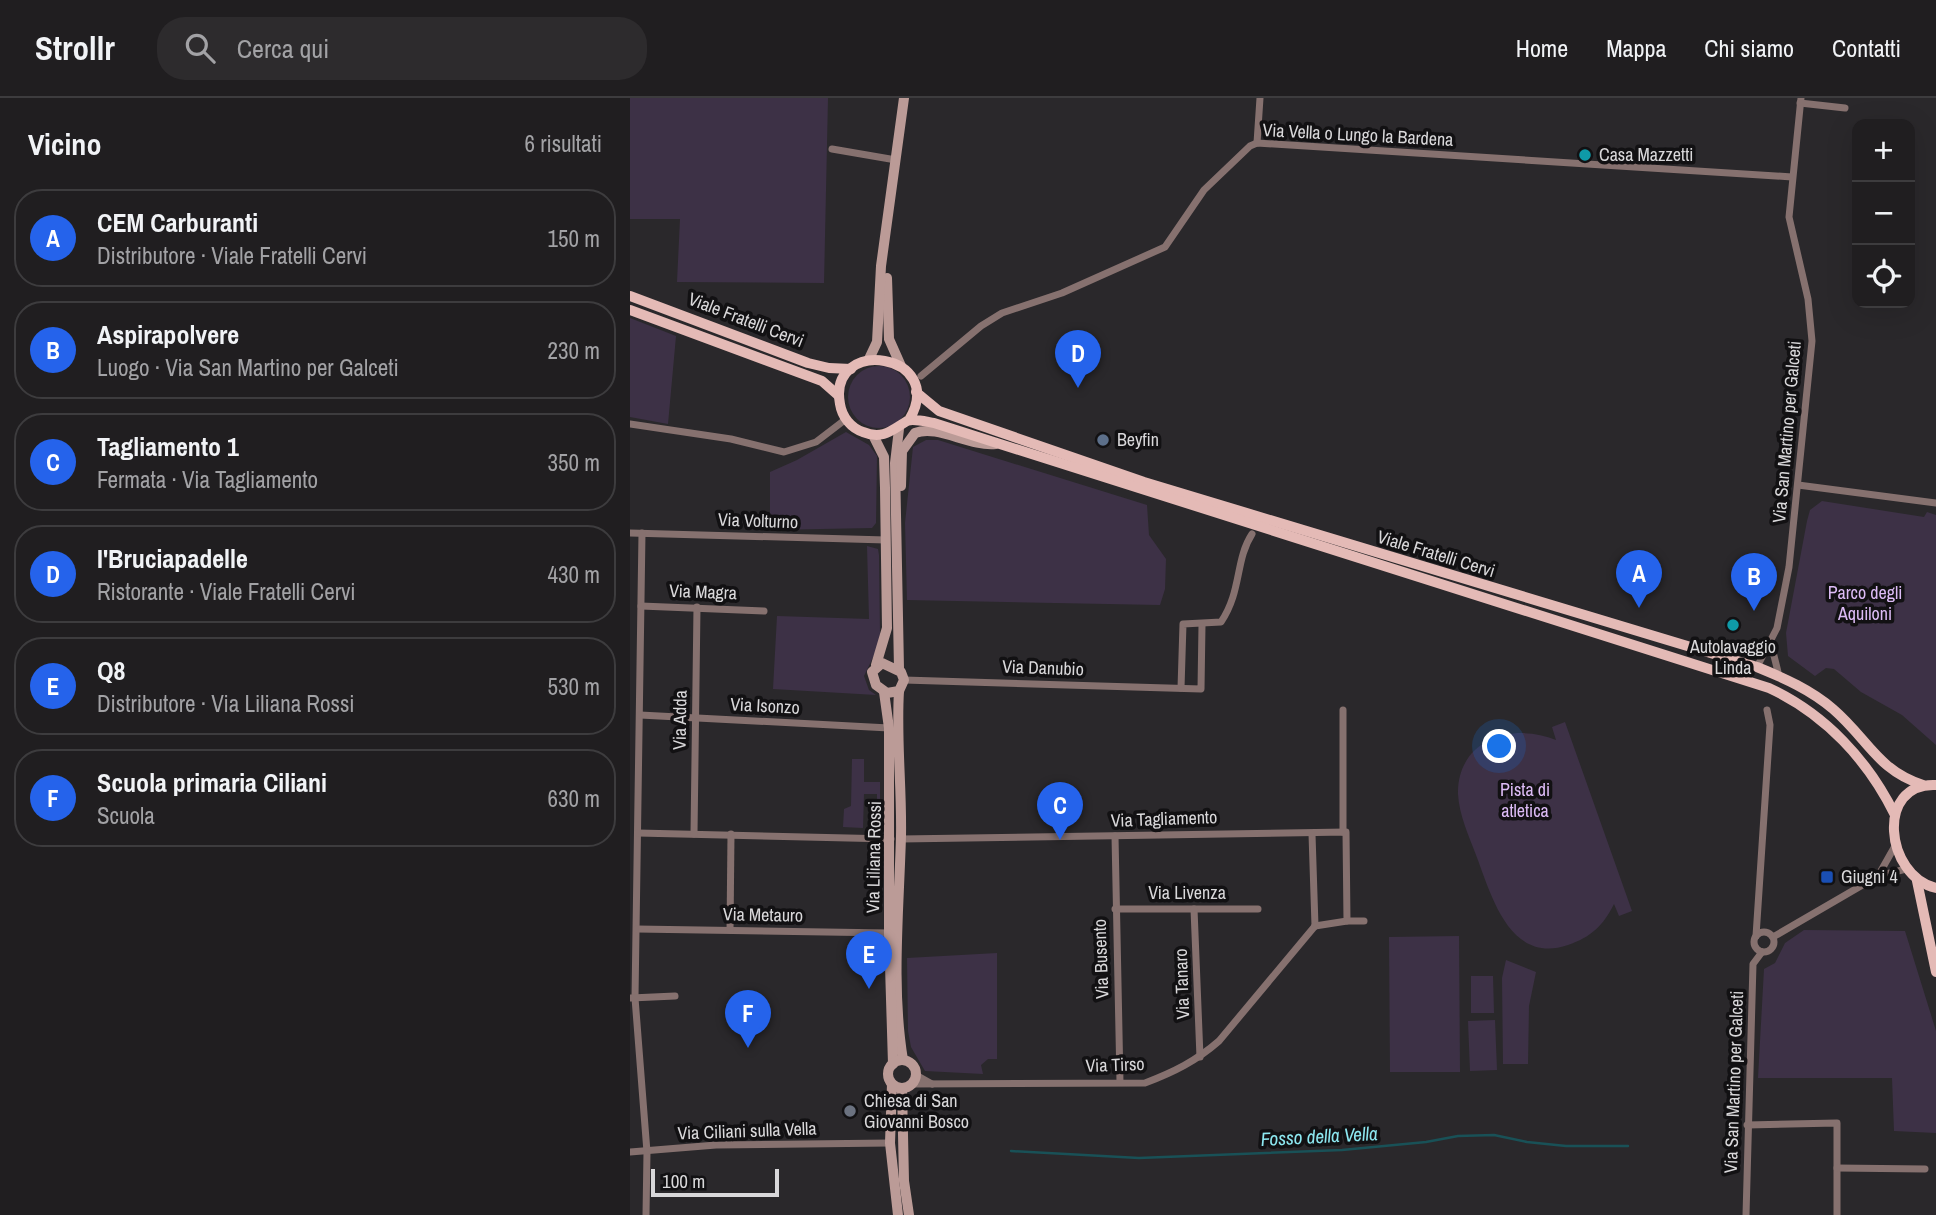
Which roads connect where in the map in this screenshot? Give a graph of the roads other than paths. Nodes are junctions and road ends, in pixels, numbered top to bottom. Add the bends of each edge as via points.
1 (904, 98) edge
2 (1260, 98) edge
3 (1801, 100) edge
4 (1845, 108) dead end
5 (1257, 143) junction
6 (832, 149) dead end
7 (896, 160) junction
8 (1792, 177) junction
9 (886, 246) junction
10 (630, 296) edge
11 (630, 310) edge
12 (869, 359) junction
13 (901, 366) junction
14 (851, 369) junction
15 (921, 376) dead end
16 (916, 392) junction
17 (839, 396) junction
18 (846, 419) junction
19 (909, 420) junction
20 (630, 424) edge
21 (899, 429) junction
22 (873, 435) junction
23 (996, 444) junction
24 (1798, 485) junction
25 (1936, 503) edge
26 (895, 507) junction
27 (630, 533) edge
28 (642, 533) junction
29 (1252, 534) dead end
30 (886, 540) junction
31 (641, 606) junction
32 (697, 607) junction
33 (764, 611) dead end
34 (1202, 625) junction
35 (1771, 644) junction
36 (876, 665) junction
37 (1757, 667) junction
38 (901, 674) junction
39 (1779, 676) junction
40 (1181, 688) junction
41 (899, 691) junction
42 (884, 692) junction
43 (1343, 710) dead end
44 (1767, 710) dead end
45 (640, 715) junction
46 (695, 718) junction
47 (890, 729) junction
48 (1923, 785) junction
49 (1936, 785) edge
50 (1895, 815) junction
51 (1344, 832) junction
52 (638, 833) junction
53 (694, 834) junction
54 (731, 834) junction
55 (1312, 834) junction
56 (1115, 836) junction
57 (896, 839) junction
58 (1895, 846) junction
59 (1906, 869) junction
60 (1878, 876) junction
61 (1917, 881) junction
62 (1936, 888) edge
63 (1759, 904) junction
64 (1115, 909) junction
65 (1194, 909) junction
66 (1258, 909) dead end
67 (1347, 921) junction
68 (1364, 922) dead end
69 (1315, 926) junction
70 (637, 929) junction
71 (730, 930) junction
72 (888, 933) junction
73 (1770, 935) junction
74 (1756, 936) junction
75 (1762, 952) junction
76 (1936, 972) edge
77 (675, 996) dead end
78 (632, 998) edge
79 (1200, 1057) junction
80 (898, 1062) junction
81 (914, 1079) junction
82 (1120, 1082) junction
83 (897, 1086) junction
84 (1747, 1125) junction
85 (890, 1143) junction
86 (630, 1152) edge
87 (647, 1152) junction
88 (1837, 1168) junction
89 (1925, 1169) dead end
90 (646, 1215) edge
91 (898, 1215) edge
92 (909, 1215) edge
93 (1746, 1215) edge
94 (1837, 1215) edge

1 - 7 street
2 - 5 street
3 - 4 street
3 - 8 street, Via San Martino per Galceti
5 - 8 street, Via Vella o Lungo la Bardena
5 - 15 street, Via Vella o Lungo la Bardena via 1204,190 1165,247 1062,293 1002,313
6 - 7 street
7 - 9 street
8 - 24 street, Via San Martino per Galceti via 1789,217 1808,299 1812,341
9 - 12 street via 877,342
9 - 13 street via 888,339
10 - 14 main road, Viale Fratelli Cervi via 808,363
11 - 17 main road, Viale Fratelli Cervi via 822,381
12 - 13 main road
12 - 14 main road
13 - 16 main road, Viale Fratelli Cervi
14 - 17 main road
16 - 19 main road
16 - 37 main road, Viale Fratelli Cervi via 939,411 1144,482
17 - 18 main road
18 - 20 street via 816,442 784,452
18 - 22 main road
19 - 21 main road
19 - 23 main road, Viale Fratelli Cervi via 934,423
21 - 22 main road
21 - 26 street, Via Liliana Rossi
22 - 30 street via 884,457
23 - 26 street via 976,445 929,430 915,433 902,451
23 - 50 main road, Viale Fratelli Cervi via 1769,688 1820,717 1879,783
24 - 25 street
24 - 35 street, Via San Martino per Galceti via 1789,567
26 - 38 street, Via Liliana Rossi
27 - 28 street, Via Volturno
28 - 30 street, Via Volturno
28 - 31 street
29 - 34 street via 1228,611 1221,622
30 - 36 street via 887,628
31 - 32 street, Via Magra
31 - 45 street
32 - 33 street, Via Magra
32 - 46 street, Via Adda
34 - 40 street via 1201,688
34 - 40 street via 1183,624
35 - 37 street, Via San Martino per Galceti
35 - 39 street, Via San Martino per Galceti
36 - 38 street via 886,663
36 - 42 street, Via Liliana Rossi via 872,678
37 - 39 main road, Viale Fratelli Cervi
38 - 40 street, Via Danubio
38 - 41 street, Via Liliana Rossi
39 - 48 main road, Viale Fratelli Cervi via 1831,707 1894,774
41 - 42 street
41 - 57 street, Via Liliana Rossi
42 - 47 street, Via Liliana Rossi
43 - 51 street
44 - 63 street via 1770,725
45 - 46 street, Via Isonzo
45 - 52 street
46 - 47 street, Via Isonzo
46 - 53 street, Via Adda
47 - 57 street, Via Liliana Rossi
48 - 49 main road, Viale Fratelli Cervi
48 - 50 main road via 1898,802
50 - 58 main road, Viale Fratelli Cervi
51 - 55 street, Via Tagliamento
51 - 67 street
52 - 53 street, Via Tagliamento
52 - 70 street
53 - 54 street, Via Tagliamento
54 - 57 street, Via Tagliamento
54 - 71 street
55 - 56 street, Via Tagliamento
55 - 69 street
56 - 57 street, Via Tagliamento
56 - 64 street, Via Busento
57 - 72 street, Via Liliana Rossi
57 - 80 street, Via Liliana Rossi
58 - 59 main road, Viale Fratelli Cervi
58 - 60 street
59 - 60 street
59 - 61 main road, Viale Fratelli Cervi
60 - 73 street
61 - 62 main road, Viale Fratelli Cervi
61 - 76 main road
63 - 73 street via 1761,923
63 - 74 street
64 - 65 street, Via Livenza
64 - 82 street, Via Busento
65 - 66 street, Via Livenza
65 - 79 street, Via Tanaro
67 - 68 street
67 - 69 street
69 - 79 street, Via Tirso via 1219,1041
70 - 71 street, Via Metauro
70 - 78 street
71 - 72 street, Via Metauro
72 - 80 street, Via Liliana Rossi
73 - 74 street
73 - 75 street, Via San Martino per Galceti via 1772,948
74 - 75 street via 1754,944
75 - 84 street, Via San Martino per Galceti via 1753,964
77 - 78 street
78 - 87 street
79 - 82 street, Via Tirso via 1145,1083
80 - 81 street via 914,1067
80 - 83 street, Via Liliana Rossi via 888,1076
81 - 82 street, Via Tirso via 936,1086
81 - 83 street
83 - 85 street
83 - 92 street, Via Liliana Rossi
84 - 88 street via 1837,1123
84 - 93 street, Via San Martino per Galceti
85 - 87 street, Via Ciliani sulla Vella via 716,1145
85 - 91 street
86 - 87 street, Via Ciliani sulla Vella
87 - 90 street
88 - 89 street
88 - 94 street

